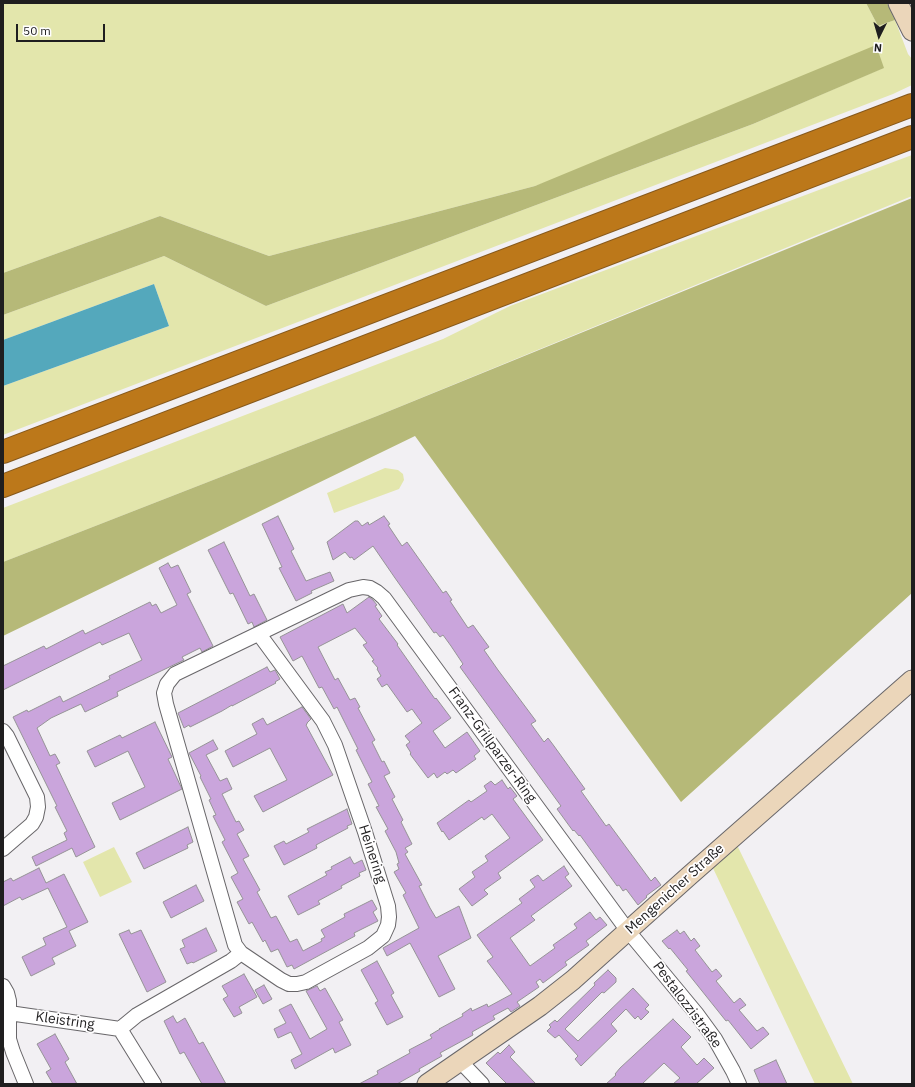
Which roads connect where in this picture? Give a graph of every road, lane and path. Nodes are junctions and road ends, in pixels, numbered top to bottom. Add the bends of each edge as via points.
1 (898, 3) edge
2 (912, 31) edge
3 (912, 105) edge
4 (912, 137) edge
5 (3, 452) edge
6 (3, 486) edge
7 (341, 594) joint
8 (259, 634) junction
9 (912, 680) edge
10 (3, 731) edge
11 (3, 849) edge
12 (628, 931) junction
13 (241, 953) junction
14 (3, 986) edge
15 (6, 1013) edge
16 (120, 1029) junction
17 (460, 1061) junction
18 (26, 1084) edge
19 (154, 1084) edge
20 (427, 1084) edge
21 (482, 1084) edge
22 (739, 1084) edge

1 - 2 street
3 - 5 highway
4 - 6 highway
7 - 8 street, Heinering
7 - 12 street, Franz-Grillparzer-Ring via 363,587 370,588 384,598
8 - 13 street, Heinering via 175,674 164,692 235,945
8 - 13 street, Heinering via 323,721 336,745 388,906 389,917 383,936 368,948 306,982 289,984
9 - 12 street, Mengenicher Straße
10 - 11 street via 37,797 38,807 32,824
12 - 17 street, Mengenicher Straße via 546,1001
12 - 22 street, Pestalozzistraße via 696,1013
13 - 16 street via 137,1015
14 - 15 street via 9,1001
15 - 16 street, Kleistring
15 - 18 street via 9,1039
16 - 19 street
17 - 20 street, Mengenicher Straße
17 - 21 street

